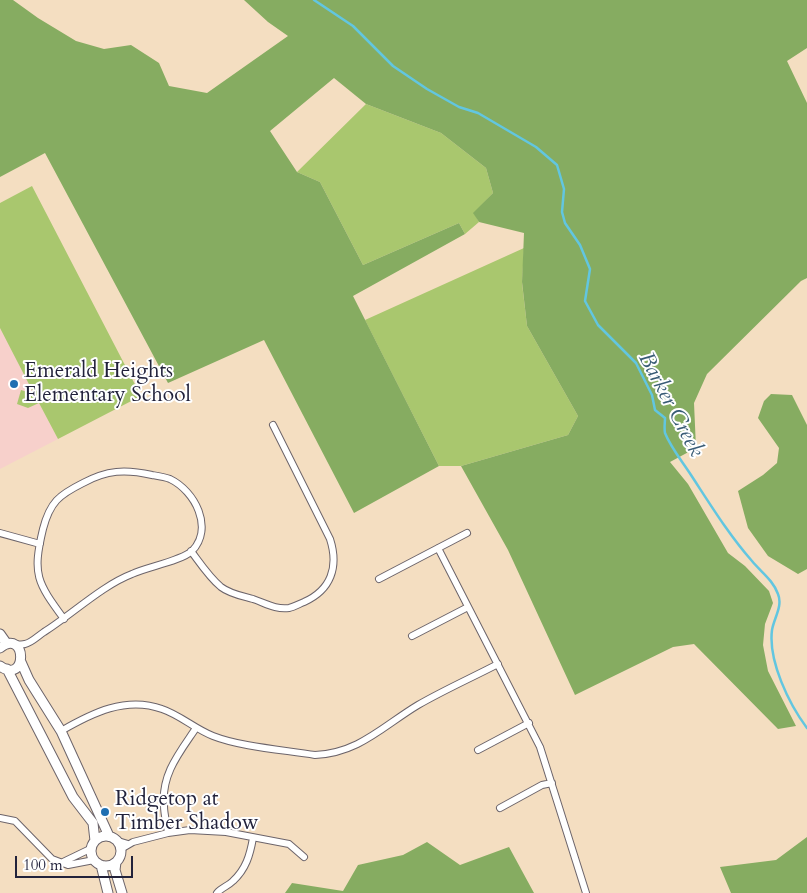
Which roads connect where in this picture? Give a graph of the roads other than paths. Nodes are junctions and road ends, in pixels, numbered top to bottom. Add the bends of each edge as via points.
1 (273, 425) dead end
2 (0, 533) edge
3 (468, 533) dead end
4 (40, 544) junction
5 (438, 548) junction
6 (191, 551) junction
7 (379, 579) dead end
8 (468, 607) junction
9 (64, 619) junction
10 (0, 634) edge
11 (412, 636) dead end
12 (26, 644) junction
13 (7, 645) edge
14 (21, 657) junction
15 (498, 664) junction
16 (4, 667) edge
17 (528, 723) junction
18 (196, 728) junction
19 (61, 731) junction
20 (478, 750) dead end
21 (552, 783) junction
22 (500, 808) dead end
23 (0, 818) edge
24 (168, 833) junction
25 (253, 838) junction
26 (119, 843) junction
27 (94, 844) junction
28 (304, 856) dead end
29 (63, 862) junction
30 (98, 862) junction
31 (116, 862) junction
32 (108, 893) edge
33 (122, 893) edge
34 (217, 893) edge
35 (586, 893) edge

1 - 6 street via 330,539 334,565 330,580 304,602 289,608 269,606 221,588
2 - 4 street
3 - 5 street
4 - 6 street via 46,518 63,493 95,476 134,471 169,478 192,499 203,524
4 - 9 street via 38,576
5 - 7 street
5 - 8 street
6 - 9 street via 130,574
8 - 11 street
8 - 15 street
9 - 12 street
10 - 13 main road
12 - 13 street
12 - 14 street
13 - 14 main road via 20,649
14 - 16 main road via 15,668
14 - 19 main road via 29,680
15 - 17 street
15 - 18 street via 418,706 353,747 338,752 315,755 253,745
16 - 27 main road via 73,797 93,823
17 - 20 street
17 - 21 street
18 - 19 street via 163,709 132,704 99,711
18 - 24 street via 172,764 165,782
19 - 26 main road via 97,806
21 - 22 street via 542,785
21 - 35 street
23 - 29 street via 15,821 52,859
24 - 25 street via 190,830 226,832
24 - 26 street
25 - 28 street via 288,844
25 - 34 street via 243,869
26 - 27 main road via 99,838
26 - 31 main road
27 - 29 street
27 - 30 main road via 92,854
29 - 30 street via 68,865
30 - 31 main road via 109,866
30 - 32 main road
31 - 33 main road via 115,870

